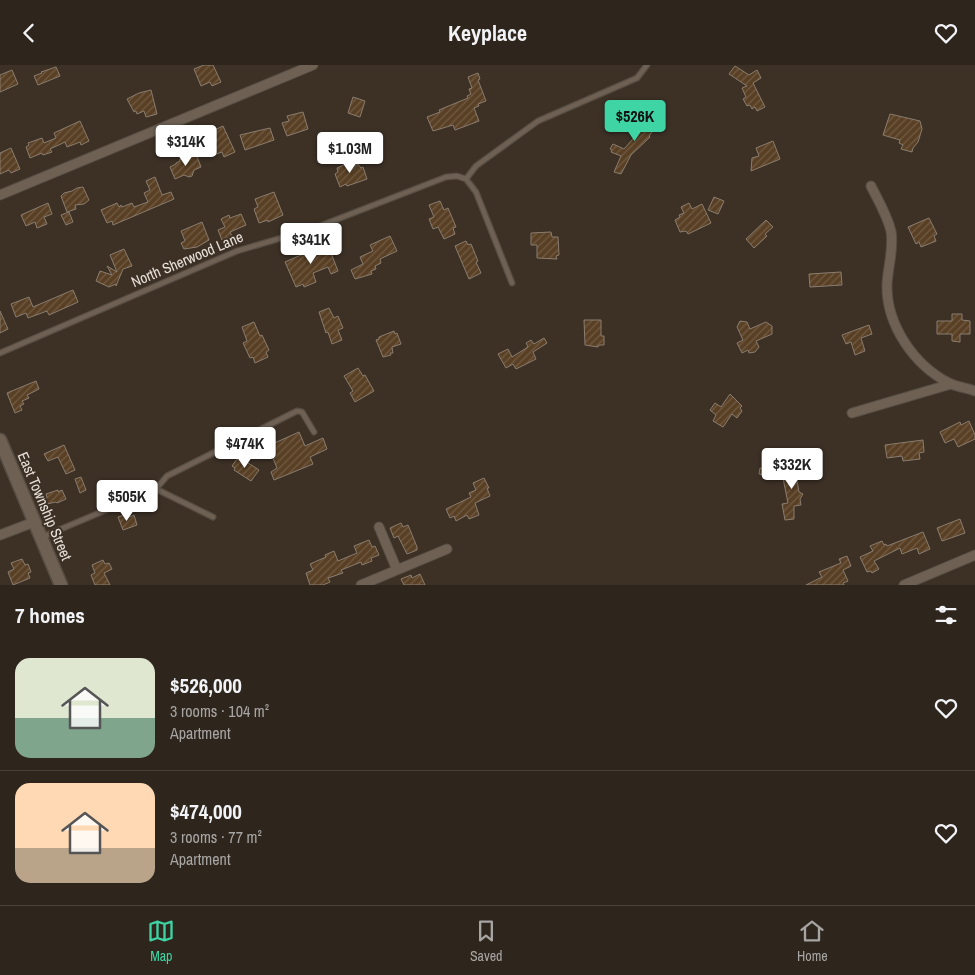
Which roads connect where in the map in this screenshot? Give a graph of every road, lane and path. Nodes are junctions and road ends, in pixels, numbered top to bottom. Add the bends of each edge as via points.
1 (313, 65) edge
2 (647, 65) edge
3 (466, 179) junction
4 (871, 186) dead end
5 (0, 195) edge
6 (512, 283) dead end
7 (0, 353) edge
8 (950, 384) junction
9 (975, 391) edge
10 (852, 413) dead end
11 (314, 432) dead end
12 (0, 440) edge
13 (156, 489) junction
14 (213, 517) dead end
15 (34, 522) junction
16 (379, 527) dead end
17 (0, 535) edge
18 (41, 538) junction
19 (447, 549) dead end
20 (974, 556) edge
21 (397, 570) junction
22 (61, 585) edge
23 (362, 585) edge
24 (904, 585) edge

1 - 5 street
2 - 3 lane via 637,79 538,121 476,166
3 - 6 lane via 476,192
3 - 7 lane, North Sherwood Lane via 446,177 312,229 237,251
4 - 8 street via 890,231 892,248 887,284 888,305 894,322 922,363
8 - 9 street
8 - 10 street
11 - 13 lane via 302,413 297,411 167,476
12 - 15 street, East Township Street
13 - 14 lane
13 - 18 lane
15 - 17 street
15 - 18 street, East Township Street
16 - 21 street
18 - 22 street, East Township Street
19 - 21 street
20 - 24 street
21 - 23 street

